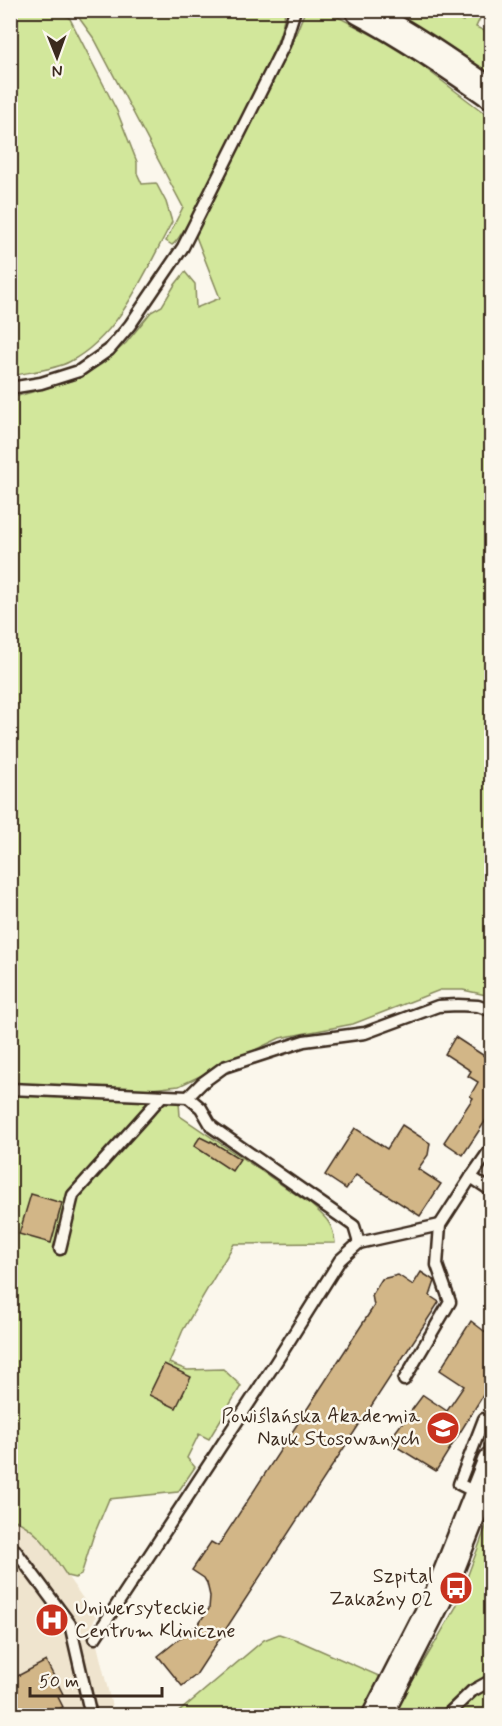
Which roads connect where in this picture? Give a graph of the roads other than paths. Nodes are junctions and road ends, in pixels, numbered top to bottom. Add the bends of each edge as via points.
1 (295, 10) edge
2 (360, 10) edge
3 (492, 94) edge
4 (10, 388) edge
5 (492, 1011) edge
6 (10, 1089) edge
7 (162, 1096) junction
8 (188, 1097) junction
9 (492, 1147) edge
10 (471, 1177) junction
11 (492, 1191) edge
12 (440, 1225) junction
13 (359, 1244) junction
14 (60, 1249) dead end
15 (404, 1380) dead end
16 (492, 1421) edge
17 (492, 1462) edge
18 (479, 1494) junction
19 (10, 1547) edge
20 (95, 1638) dead end
21 (492, 1680) edge
22 (91, 1716) edge
23 (376, 1716) edge
24 (446, 1716) edge

1 - 4 lane via 284,45 188,237 130,326 109,350 79,371
2 - 3 street via 424,47
5 - 8 lane via 478,1006 438,1006 365,1033 304,1041 224,1067
6 - 7 lane
7 - 8 lane
7 - 14 lane via 73,1195
8 - 13 lane via 201,1108 212,1127 354,1227
9 - 10 lane
10 - 11 lane
10 - 12 lane
12 - 13 lane
12 - 15 lane via 436,1265 450,1302
13 - 20 lane via 340,1260
16 - 18 lane via 484,1419 459,1484
17 - 18 street
18 - 23 street via 440,1593
19 - 22 lane via 70,1624
21 - 24 lane via 472,1691

